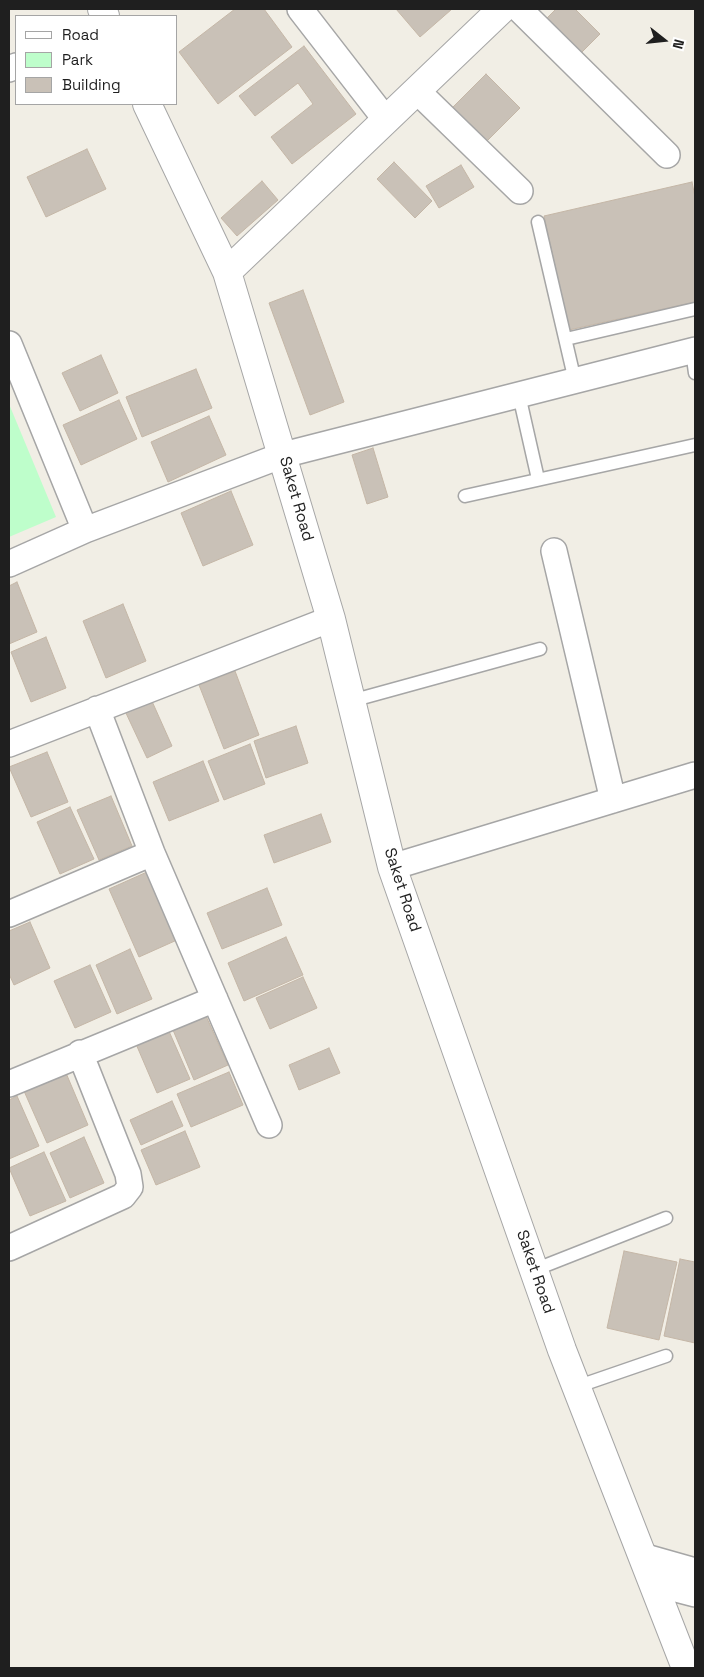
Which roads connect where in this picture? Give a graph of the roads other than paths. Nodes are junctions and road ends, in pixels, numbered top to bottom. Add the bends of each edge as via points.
1 (300, 9) edge
2 (502, 9) edge
3 (519, 9) edge
4 (416, 91) junction
5 (147, 105) edge
6 (386, 120) junction
7 (667, 155) dead end
8 (520, 191) dead end
9 (538, 222) dead end
10 (227, 272) junction
11 (695, 309) edge
12 (566, 339) junction
13 (9, 344) edge
14 (694, 358) edge
15 (575, 381) junction
16 (519, 395) junction
17 (695, 444) edge
18 (283, 455) junction
19 (538, 479) junction
20 (466, 496) dead end
21 (84, 530) junction
22 (554, 550) dead end
23 (9, 564) edge
24 (331, 618) junction
25 (540, 649) dead end
26 (351, 701) junction
27 (97, 709) junction
28 (9, 744) edge
29 (695, 775) edge
30 (613, 800) junction
31 (152, 853) junction
32 (392, 867) junction
33 (9, 914) edge
34 (215, 999) junction
35 (80, 1053) junction
36 (9, 1084) edge
37 (269, 1124) dead end
38 (666, 1218) dead end
39 (9, 1248) edge
40 (534, 1270) junction
41 (666, 1356) dead end
42 (576, 1387) junction
43 (642, 1556) junction
44 (695, 1570) edge
45 (653, 1583) junction
46 (695, 1594) edge
47 (686, 1668) edge

1 - 6 street
2 - 4 street
3 - 7 street
4 - 6 street
4 - 8 street
5 - 10 street, Saket Road
6 - 10 street
9 - 12 lane
10 - 18 street, Saket Road
11 - 12 lane
12 - 15 lane
13 - 21 street
14 - 15 street
15 - 16 street
16 - 18 street
16 - 19 lane
17 - 19 lane
18 - 21 street
18 - 24 street, Saket Road
19 - 20 lane
21 - 23 street
22 - 30 street
24 - 26 street, Saket Road
24 - 27 street
25 - 26 lane
26 - 32 street, Saket Road
27 - 28 street
27 - 31 street
29 - 30 street
30 - 32 street
31 - 33 street
31 - 34 street
32 - 40 street, Saket Road
34 - 35 street
34 - 37 street
35 - 36 street
35 - 39 street via 128,1174 130,1187 123,1196
38 - 40 lane
40 - 42 street, Saket Road
41 - 42 lane
42 - 43 street, Saket Road
43 - 44 street
43 - 45 street, Saket Road
45 - 46 street
45 - 47 street, Saket Road

